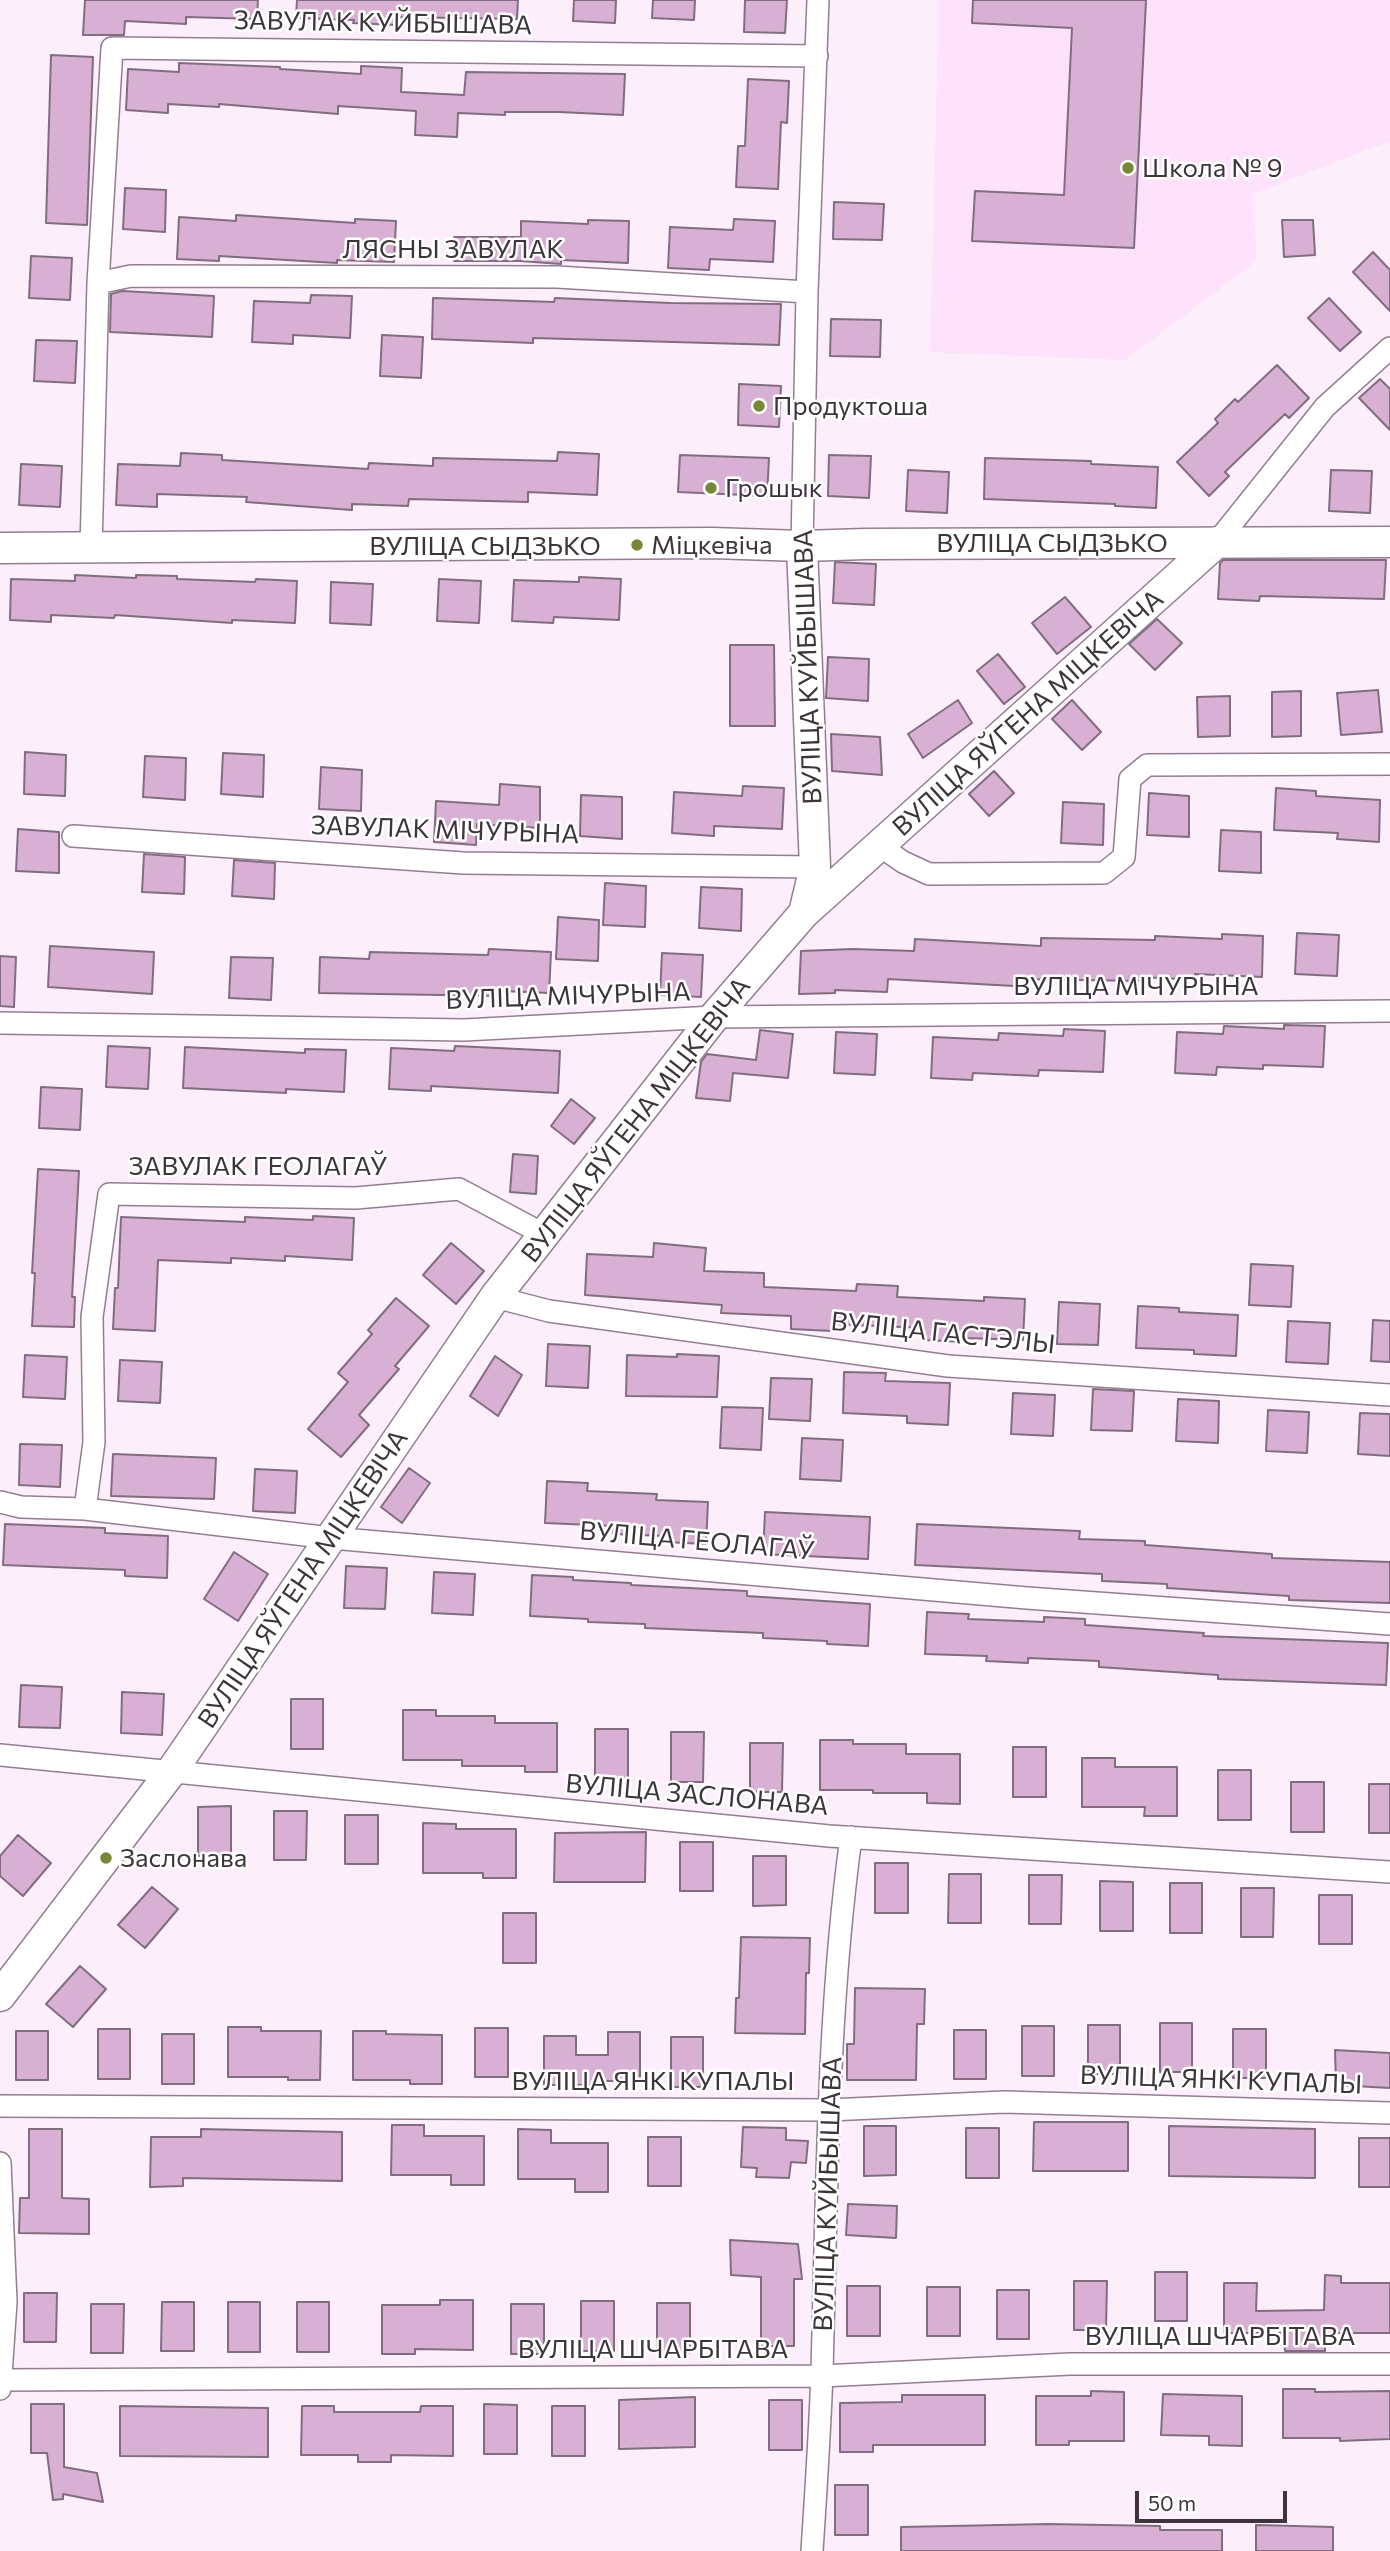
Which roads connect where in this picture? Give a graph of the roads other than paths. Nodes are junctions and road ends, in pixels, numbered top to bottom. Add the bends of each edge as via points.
1 (818, 0) edge
2 (817, 56) junction
3 (98, 283) junction
4 (807, 292) junction
5 (1390, 348) edge
6 (1217, 542) junction
7 (1390, 542) edge
8 (802, 546) junction
9 (0, 548) edge
10 (91, 548) junction
11 (1390, 764) edge
12 (74, 836) dead end
13 (880, 846) junction
14 (815, 866) junction
15 (804, 914) junction
16 (1390, 1012) edge
17 (714, 1017) junction
18 (0, 1023) edge
19 (545, 1235) junction
20 (495, 1297) junction
21 (1390, 1395) edge
22 (0, 1502) edge
23 (85, 1509) junction
24 (331, 1538) junction
25 (1390, 1624) edge
26 (0, 1755) edge
27 (171, 1772) junction
28 (850, 1837) junction
29 (1390, 1872) edge
30 (0, 1996) edge
31 (0, 2106) edge
32 (829, 2110) junction
33 (1390, 2113) edge
34 (0, 2163) edge
35 (1390, 2364) edge
36 (822, 2376) junction
37 (0, 2380) edge
38 (0, 2389) edge
39 (812, 2551) edge

1 - 2 street, ВУЛІЦА КУЙБЫШАВА
2 - 3 street, ЗАВУЛАК КУЙБЫШАВА via 112,48
2 - 4 street, ВУЛІЦА КУЙБЫШАВА
3 - 4 street, ЛЯСНЫ ЗАВУЛАК via 131,276 557,277
3 - 10 street, ЗАВУЛАК КУЙБЫШАВА
4 - 8 street, ВУЛІЦА КУЙБЫШАВА
5 - 6 street, ВУЛІЦА ЯЎГЕНА МІЦКЕВІЧА via 1325,407
6 - 7 street, ВУЛІЦА СЫДЗЬКО
6 - 8 street, ВУЛІЦА СЫДЗЬКО
6 - 13 street, ВУЛІЦА ЯЎГЕНА МІЦКЕВІЧА
8 - 10 street, ВУЛІЦА СЫДЗЬКО
8 - 14 street, ВУЛІЦА КУЙБЫШАВА
9 - 10 street, ВУЛІЦА СЫДЗЬКО
11 - 13 street via 1147,765 1130,779 1124,857 1104,873 929,874
12 - 14 street, ЗАВУЛАК МІЧУРЫНА via 463,863
13 - 15 street, ВУЛІЦА ЯЎГЕНА МІЦКЕВІЧА
14 - 15 street, ВУЛІЦА КУЙБЫШАВА
15 - 17 street, ВУЛІЦА ЯЎГЕНА МІЦКЕВІЧА
16 - 17 street, ВУЛІЦА МІЧУРЫНА
17 - 18 street, ВУЛІЦА МІЧУРЫНА via 464,1030
17 - 19 street, ВУЛІЦА ЯЎГЕНА МІЦКЕВІЧА
19 - 20 street, ВУЛІЦА ЯЎГЕНА МІЦКЕВІЧА
19 - 23 street, ЗАВУЛАК ГЕОЛАГАЎ via 459,1189 356,1198 109,1194 92,1317 93,1441
20 - 21 street, ВУЛІЦА ГАСТЭЛЫ via 549,1311 948,1366
20 - 24 street, ВУЛІЦА ЯЎГЕНА МІЦКЕВІЧА
22 - 23 street, ВУЛІЦА ГЕОЛАГАЎ
23 - 24 street, ВУЛІЦА ГЕОЛАГАЎ
24 - 25 street, ВУЛІЦА ГЕОЛАГАЎ
24 - 27 street, ВУЛІЦА ЯЎГЕНА МІЦКЕВІЧА
26 - 27 street, ВУЛІЦА ЗАСЛОНАВА
27 - 28 street, ВУЛІЦА ЗАСЛОНАВА
27 - 30 street, ВУЛІЦА ЯЎГЕНА МІЦКЕВІЧА
28 - 29 street, ВУЛІЦА ЗАСЛОНАВА
28 - 32 street, ВУЛІЦА КУЙБЫШАВА
31 - 32 street, ВУЛІЦА ЯНКІ КУПАЛЫ
32 - 33 street, ВУЛІЦА ЯНКІ КУПАЛЫ via 1004,2102
32 - 36 street, ВУЛІЦА КУЙБЫШАВА
34 - 37 street via 6,2302
35 - 36 street, ВУЛІЦА ШЧАРБІТАВА via 1070,2364
36 - 37 street, ВУЛІЦА ШЧАРБІТАВА
36 - 39 street, ВУЛІЦА КУЙБЫШАВА
37 - 38 street

